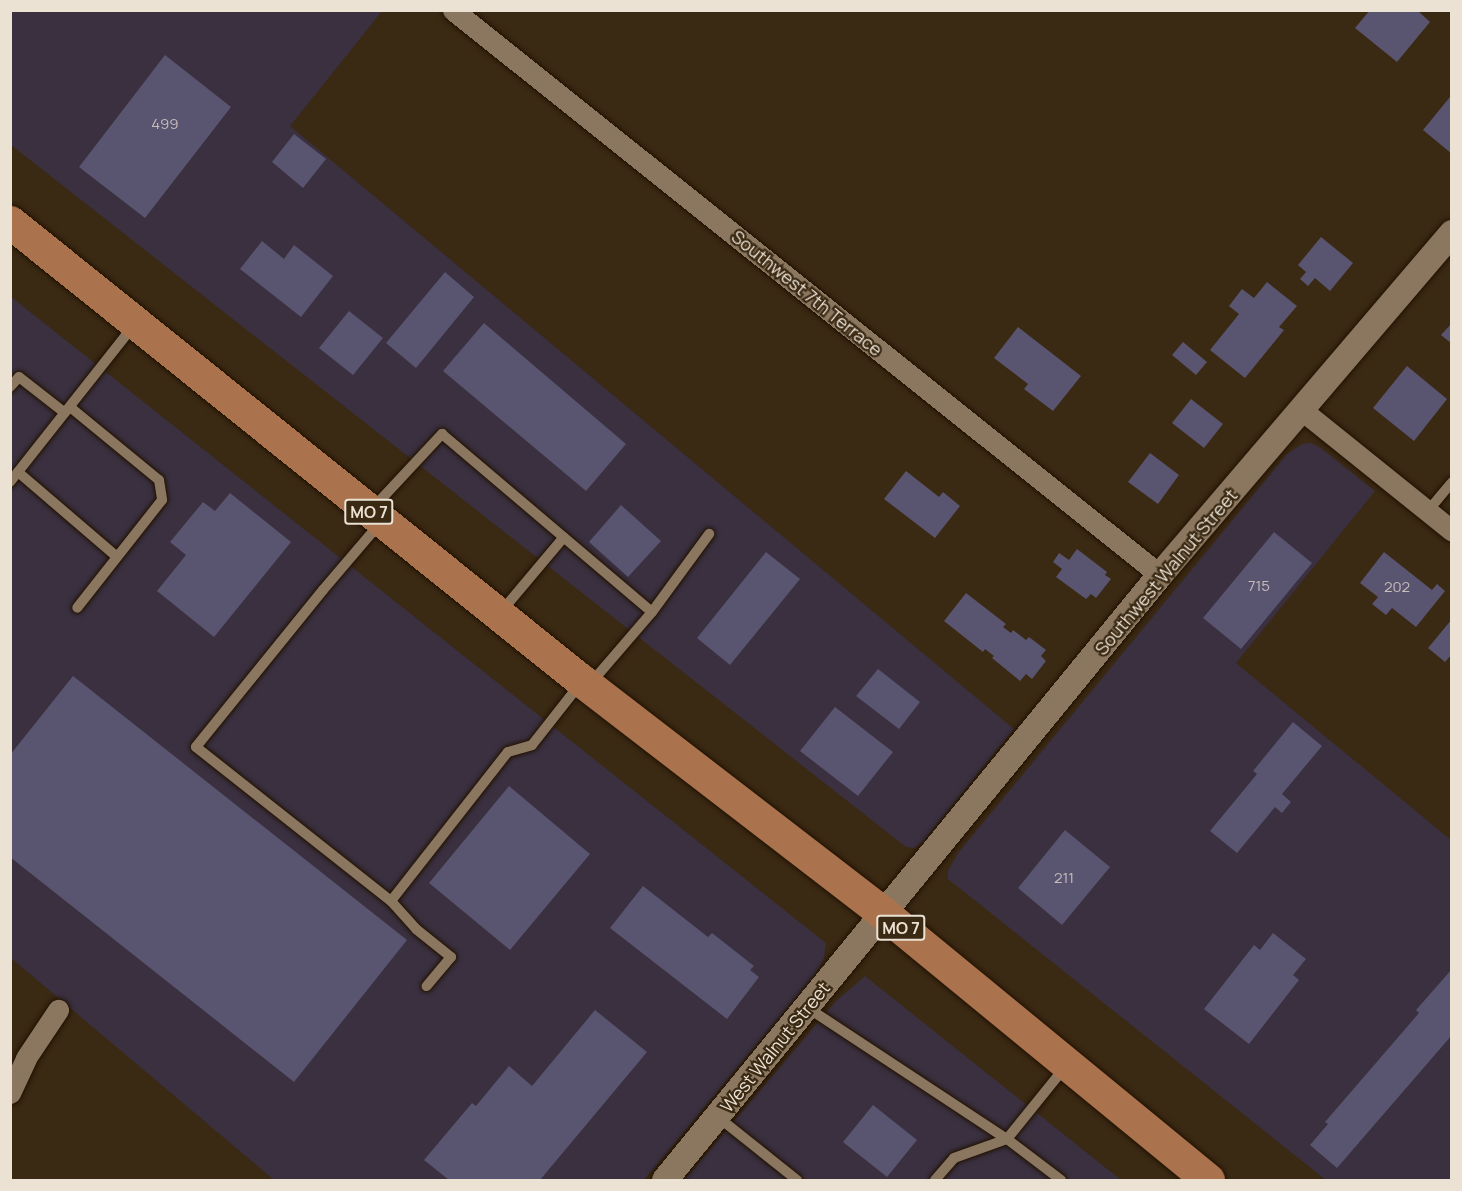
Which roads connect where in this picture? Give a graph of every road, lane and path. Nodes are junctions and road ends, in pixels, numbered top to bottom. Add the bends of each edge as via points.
1 (453, 10) edge
2 (10, 222) edge
3 (1452, 233) edge
4 (137, 321) junction
5 (10, 387) edge
6 (68, 410) junction
7 (1303, 411) junction
8 (18, 472) junction
9 (10, 482) edge
10 (1452, 482) edge
11 (1427, 512) junction
12 (375, 517) junction
13 (1452, 531) edge
14 (709, 534) dead end
15 (564, 537) junction
16 (117, 557) junction
17 (1161, 575) junction
18 (77, 608) dead end
19 (652, 612) junction
20 (498, 615) junction
21 (585, 684) junction
22 (391, 901) junction
23 (882, 912) junction
24 (427, 986) dead end
25 (808, 1008) junction
26 (58, 1010) dead end
27 (1067, 1065) junction
28 (10, 1093) edge
29 (718, 1117) junction
30 (1007, 1139) junction
31 (1195, 1177) edge
32 (665, 1180) edge
33 (797, 1180) edge
34 (935, 1180) edge
35 (1061, 1180) edge

1 - 17 street, Southwest 7th Terrace
2 - 4 main road, MO 7
3 - 7 street, Southwest Walnut Street
4 - 6 lane
4 - 12 main road, MO 7
5 - 6 lane via 19,377
6 - 8 lane
6 - 16 lane via 159,480 162,500
7 - 11 street
7 - 17 street, Southwest Walnut Street
8 - 9 lane
8 - 16 lane
10 - 11 lane
11 - 13 street
12 - 15 lane via 442,434
12 - 20 main road, MO 7
12 - 22 lane via 196,747
14 - 19 lane
15 - 19 lane
15 - 20 lane
16 - 18 lane
17 - 23 street, Southwest Walnut Street via 998,777
19 - 21 lane
20 - 21 main road, MO 7
21 - 22 lane via 532,745 508,752
21 - 23 main road, MO 7
22 - 24 lane via 416,929 451,957
23 - 25 street, West Walnut Street
23 - 27 main road, MO 7
25 - 29 street, West Walnut Street
25 - 30 lane
26 - 28 street via 26,1058
27 - 30 lane
27 - 31 main road, MO 7
29 - 32 street, West Walnut Street
29 - 33 lane
30 - 34 lane via 954,1158
30 - 35 lane

